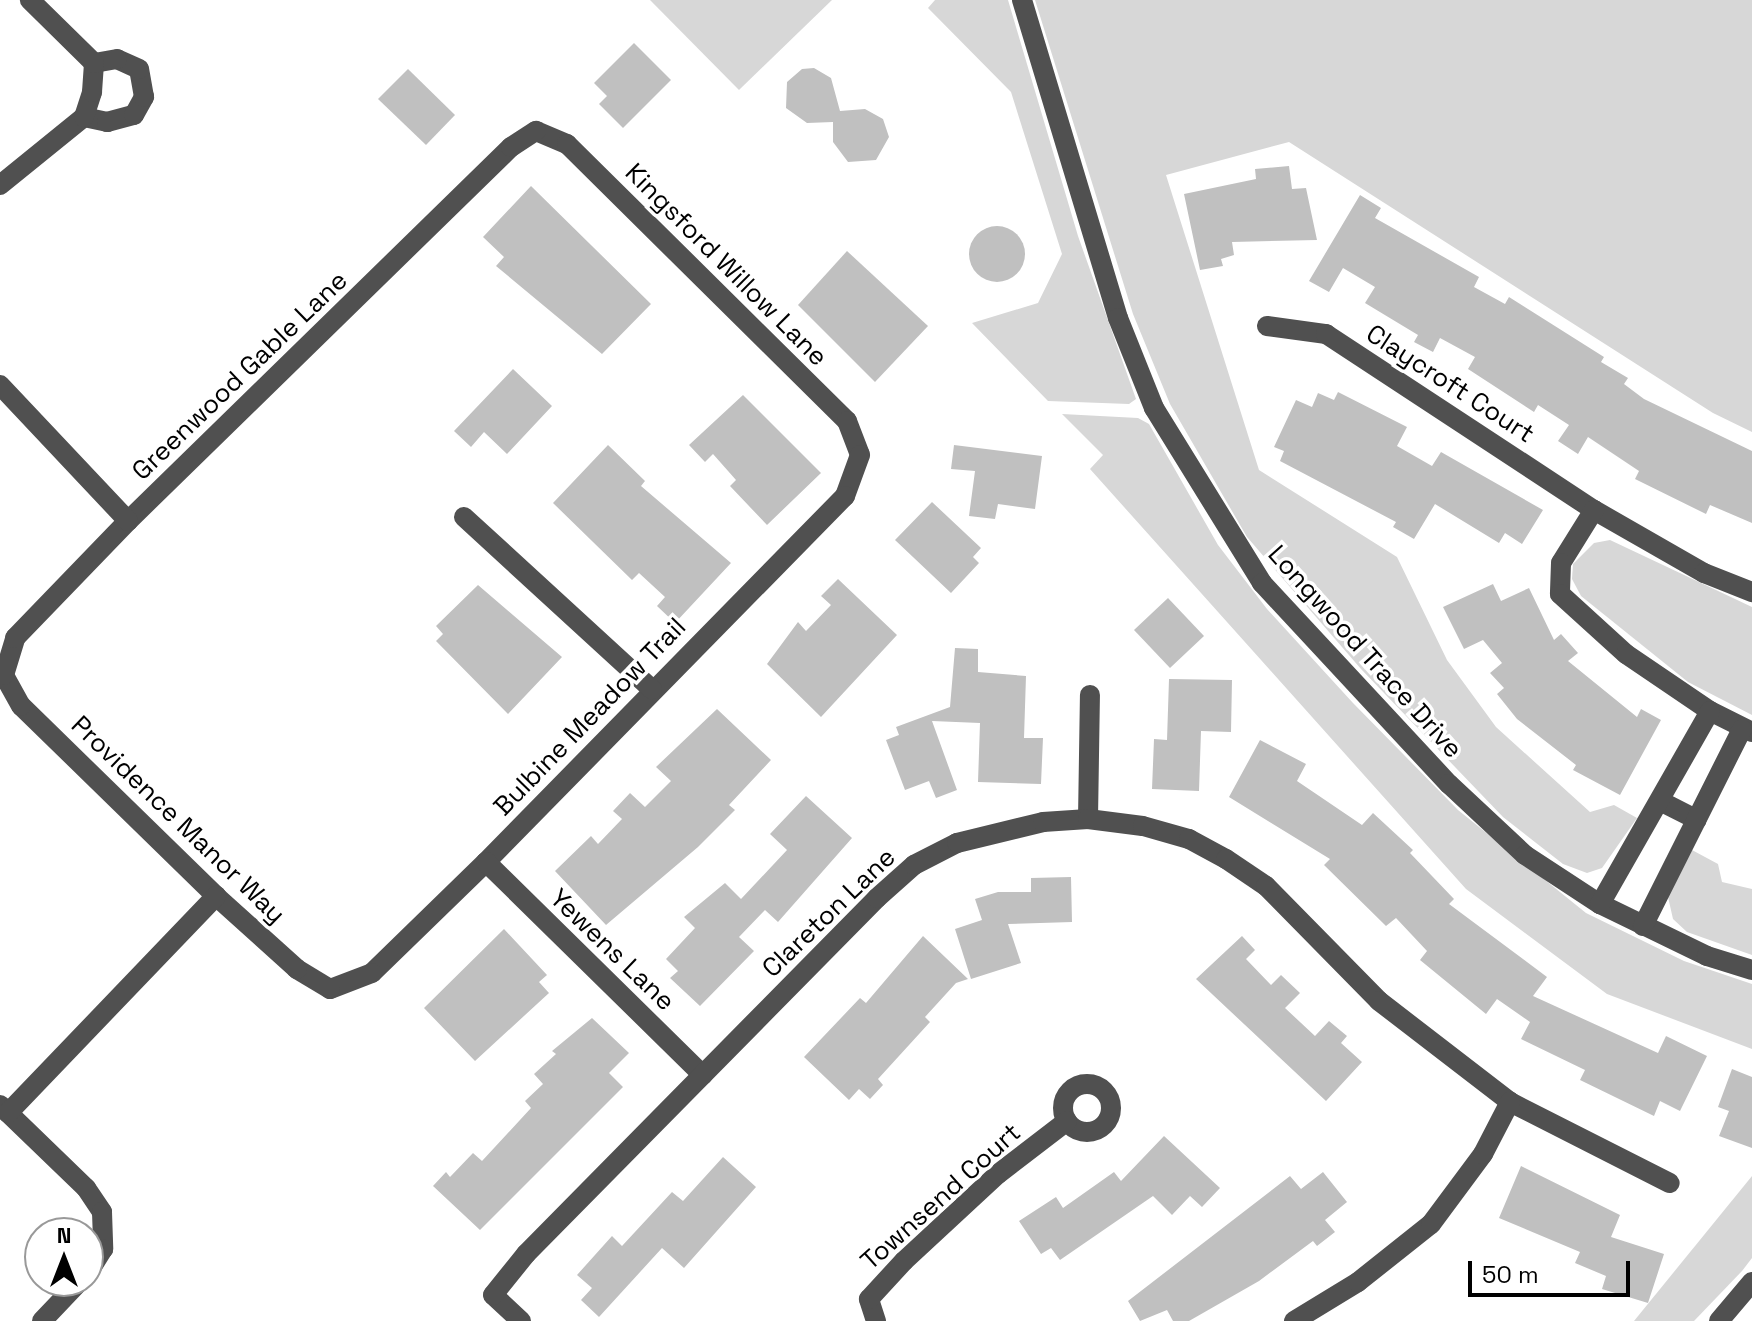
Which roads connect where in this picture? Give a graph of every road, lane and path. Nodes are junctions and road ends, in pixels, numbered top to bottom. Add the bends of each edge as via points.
1 (30, 0) edge
2 (1022, 0) edge
3 (94, 63) junction
4 (84, 117) junction
5 (536, 131) joint
6 (0, 185) edge
7 (1267, 326) dead end
8 (0, 385) edge
9 (860, 455) joint
10 (1594, 510) junction
11 (464, 517) dead end
12 (128, 521) junction
13 (1752, 592) edge
14 (4, 675) joint
15 (652, 689) junction
16 (1090, 695) dead end
17 (1710, 711) junction
18 (1747, 731) edge
19 (1662, 802) junction
20 (1088, 819) junction
21 (1697, 820) junction
22 (486, 862) junction
23 (216, 896) junction
24 (1600, 904) junction
25 (1643, 926) junction
26 (1752, 970) edge
27 (330, 989) joint
28 (703, 1075) junction
29 (1510, 1102) junction
30 (4, 1109) edge
31 (1067, 1121) dead end
32 (1670, 1183) dead end
33 (103, 1217) edge
34 (1752, 1282) edge
35 (65, 1297) edge
36 (1315, 1316) edge
37 (42, 1321) edge
38 (521, 1321) edge
39 (876, 1321) edge
40 (1294, 1321) edge
41 (1719, 1321) edge

1 - 3 street
2 - 24 street, Longwood Trace Drive via 1118,318 1154,408 1205,496 1262,583 1449,784 1525,855
3 - 4 street
3 - 4 street via 117,59 139,69 144,97 134,115 107,122
4 - 6 street
5 - 9 street, Kingsford Willow Lane via 567,144 847,421
5 - 12 street, Greenwood Gable Lane via 511,147
7 - 10 street, Claycroft Court via 1326,334
8 - 12 street
9 - 15 street, Bulbine Meadow Trail via 845,496
10 - 13 street, Claycroft Court via 1704,573
10 - 17 street via 1561,563 1560,594 1626,654
11 - 15 street
12 - 14 street, Greenwood Gable Lane via 15,638
14 - 23 street, Providence Manor Way via 21,706
15 - 22 street, Bulbine Meadow Trail
16 - 20 street
17 - 18 street
17 - 19 street
18 - 21 street
19 - 21 street
19 - 24 street
20 - 28 street, Clareton Lane via 1000,830 957,843 914,865
20 - 29 street, Clareton Lane via 1189,839 1226,859 1266,886 1379,1001
21 - 25 street
22 - 27 street, Bulbine Meadow Trail via 372,973
22 - 28 street, Yewens Lane
23 - 27 street, Providence Manor Way via 297,969
23 - 30 street
24 - 25 street, Longwood Trace Drive
25 - 26 street, Longwood Trace Drive
28 - 38 street, Clareton Lane via 493,1295
29 - 32 street, Clareton Lane
29 - 36 street via 1483,1154 1431,1224
30 - 33 street via 86,1188
31 - 39 street, Townsend Court via 998,1174 904,1261 869,1299
34 - 41 street
35 - 37 street
36 - 40 street

